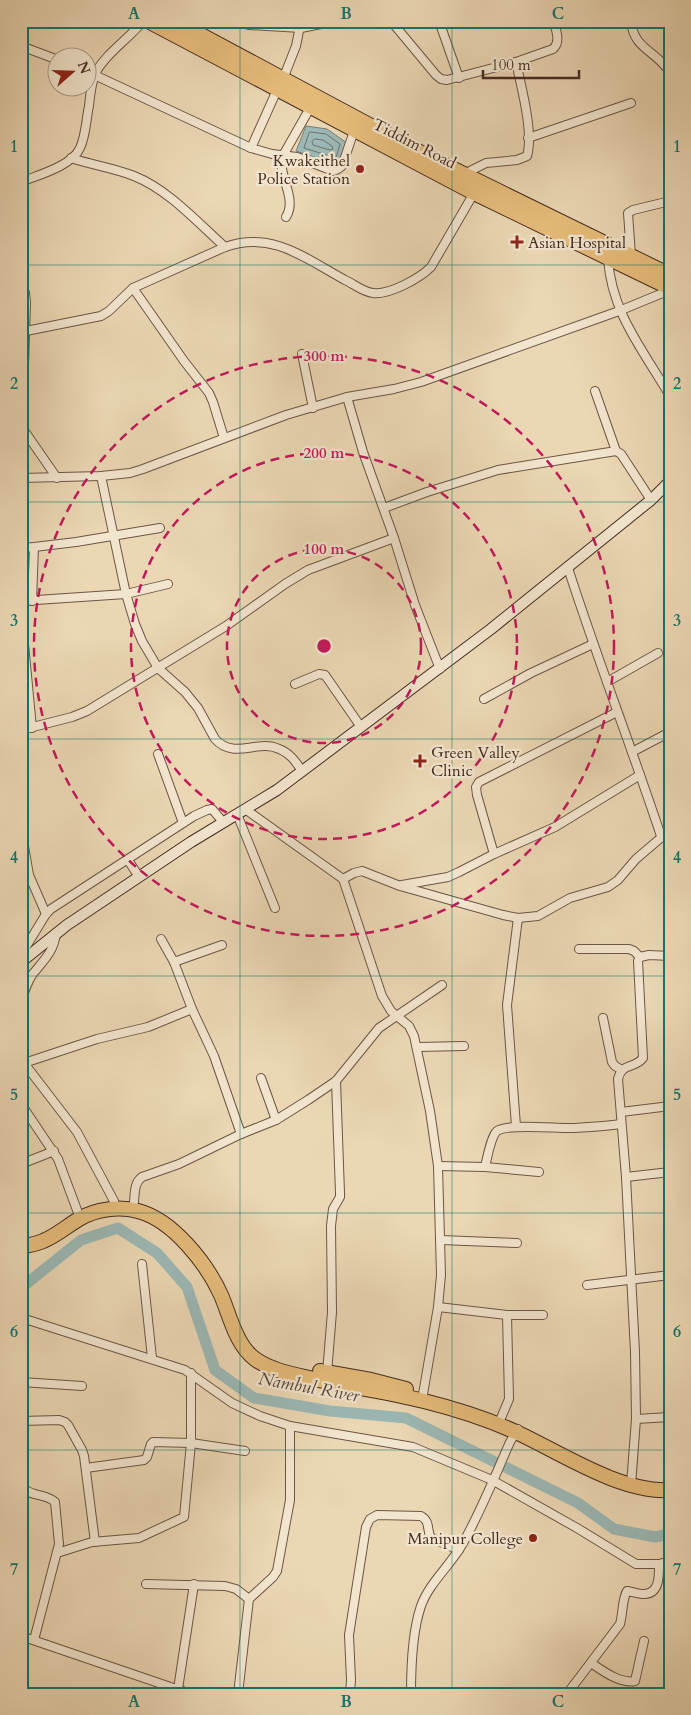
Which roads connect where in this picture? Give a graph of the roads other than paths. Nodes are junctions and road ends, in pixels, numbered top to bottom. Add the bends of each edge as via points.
1 (143, 21) edge
2 (148, 21) edge
3 (176, 21) edge
4 (233, 21) edge
5 (336, 21) edge
6 (391, 21) edge
7 (439, 21) edge
8 (554, 21) edge
9 (631, 21) edge
10 (301, 24) edge
11 (21, 46) edge
12 (48, 56) edge
13 (516, 62) junction
14 (98, 70) edge
15 (670, 73) edge
16 (459, 78) junction
17 (98, 80) edge
18 (280, 84) junction
19 (89, 98) edge
20 (631, 104) dead end
21 (310, 108) junction
22 (354, 131) junction
23 (528, 138) junction
24 (251, 148) junction
25 (282, 156) junction
26 (71, 158) junction
27 (464, 174) junction
28 (21, 182) edge
29 (474, 193) junction
30 (670, 201) edge
31 (286, 217) dead end
32 (225, 247) junction
33 (631, 255) junction
34 (608, 258) junction
35 (670, 275) edge
36 (21, 285) edge
37 (134, 288) junction
38 (670, 289) edge
39 (619, 311) junction
40 (26, 331) junction
41 (302, 354) dead end
42 (23, 364) edge
43 (21, 388) edge
44 (595, 391) dead end
45 (670, 396) edge
46 (347, 397) junction
47 (313, 408) junction
48 (21, 426) edge
49 (224, 438) junction
50 (616, 451) junction
51 (100, 476) junction
52 (21, 478) edge
53 (57, 478) junction
54 (670, 481) edge
55 (651, 500) junction
56 (384, 508) junction
57 (160, 528) dead end
58 (114, 536) junction
59 (394, 538) junction
60 (34, 547) junction
61 (21, 548) edge
62 (568, 568) junction
63 (168, 584) dead end
64 (126, 594) junction
65 (32, 600) junction
66 (21, 601) edge
67 (24, 644) dead end
68 (593, 644) junction
69 (658, 653) dead end
70 (158, 668) junction
71 (440, 668) junction
72 (607, 682) junction
73 (295, 684) dead end
74 (484, 699) dead end
75 (617, 712) junction
76 (361, 727) junction
77 (32, 728) junction
78 (21, 730) edge
79 (670, 732) edge
80 (632, 752) junction
81 (158, 754) dead end
82 (302, 770) junction
83 (640, 775) junction
84 (241, 812) junction
85 (222, 821) junction
86 (184, 823) junction
87 (21, 829) edge
88 (670, 830) edge
89 (661, 836) junction
90 (494, 854) junction
91 (134, 869) junction
92 (25, 876) edge
93 (343, 879) junction
94 (400, 886) junction
95 (275, 908) dead end
96 (46, 914) junction
97 (518, 918) junction
98 (56, 933) junction
99 (161, 939) dead end
100 (222, 946) dead end
101 (579, 948) dead end
102 (21, 955) edge
103 (670, 956) edge
104 (640, 957) junction
105 (21, 962) edge
106 (174, 962) junction
107 (442, 985) dead end
108 (21, 1002) edge
109 (192, 1009) junction
110 (395, 1016) junction
111 (603, 1018) dead end
112 (464, 1046) dead end
113 (418, 1047) junction
114 (21, 1054) edge
115 (22, 1064) edge
116 (622, 1070) junction
117 (261, 1078) dead end
118 (336, 1081) junction
119 (21, 1104) edge
120 (670, 1106) edge
121 (621, 1112) junction
122 (276, 1120) junction
123 (622, 1124) junction
124 (516, 1126) junction
125 (241, 1134) junction
126 (54, 1151) junction
127 (21, 1164) edge
128 (438, 1166) junction
129 (485, 1167) junction
130 (539, 1172) dead end
131 (670, 1172) edge
132 (626, 1177) junction
133 (114, 1201) junction
134 (134, 1202) junction
135 (78, 1215) junction
136 (21, 1238) edge
137 (441, 1240) junction
138 (517, 1243) dead end
139 (21, 1247) edge
140 (142, 1264) dead end
141 (670, 1275) edge
142 (631, 1279) junction
143 (587, 1285) dead end
144 (438, 1307) junction
145 (543, 1314) dead end
146 (507, 1315) junction
147 (21, 1329) edge
148 (152, 1358) junction
149 (191, 1373) junction
150 (327, 1373) junction
151 (21, 1382) edge
152 (82, 1386) dead end
153 (423, 1397) junction
154 (670, 1417) edge
155 (636, 1419) junction
156 (21, 1420) edge
157 (500, 1422) junction
158 (290, 1426) junction
159 (515, 1434) junction
160 (21, 1435) edge
161 (190, 1443) junction
162 (245, 1451) dead end
163 (86, 1468) junction
164 (493, 1479) junction
165 (631, 1481) junction
166 (670, 1481) edge
167 (23, 1487) edge
168 (670, 1490) edge
169 (95, 1542) junction
170 (459, 1550) junction
171 (57, 1553) junction
172 (670, 1561) edge
173 (659, 1564) junction
174 (146, 1584) dead end
175 (194, 1584) junction
176 (249, 1599) junction
177 (21, 1636) edge
178 (34, 1640) junction
179 (644, 1640) dead end
180 (591, 1663) junction
181 (178, 1689) junction
182 (191, 1694) edge
183 (238, 1694) edge
184 (350, 1694) edge
185 (411, 1694) edge
186 (567, 1694) edge

1 - 14 street
2 - 18 highway, Tiddim Road
3 - 18 highway, Tiddim Road
4 - 10 street
5 - 10 street
6 - 16 street via 436,75 447,80
7 - 16 street
8 - 13 street via 557,46
9 - 15 street via 637,42 656,56
10 - 18 street via 296,46
11 - 12 street
13 - 16 street
13 - 23 street
17 - 24 street
18 - 21 highway, Tiddim Road
18 - 24 street
18 - 27 highway, Tiddim Road
19 - 26 street via 84,136 78,152
20 - 23 street
21 - 22 highway, Tiddim Road
21 - 25 street
22 - 25 street via 342,166 336,171 297,157
22 - 29 highway, Tiddim Road
23 - 27 street via 527,156 523,159 486,163
24 - 25 street
25 - 31 street via 281,169 290,205
26 - 28 street
26 - 32 street via 123,172 146,182 184,209
27 - 33 highway, Tiddim Road
29 - 32 street via 431,267 421,276 378,293 367,291 313,260 267,243 240,243
29 - 34 highway, Tiddim Road
30 - 33 street via 628,213
32 - 37 street
33 - 35 highway, Tiddim Road
34 - 38 highway, Tiddim Road
34 - 39 street via 609,277
36 - 40 street via 26,296
37 - 40 street via 101,316
37 - 49 street via 209,393
38 - 39 street
39 - 45 street
39 - 46 street via 420,382
40 - 42 street
41 - 47 street
42 - 43 street
44 - 50 street
46 - 47 street
46 - 56 street
47 - 49 street
48 - 53 street
49 - 51 street via 143,470
50 - 55 street
50 - 56 street via 498,470
51 - 53 street
51 - 58 street
52 - 53 street
54 - 55 street
55 - 62 street
56 - 59 street
57 - 58 street
58 - 60 street
58 - 64 street
59 - 70 street via 308,570
59 - 71 street
60 - 61 street
60 - 65 street
62 - 68 street
62 - 71 street
63 - 64 street
64 - 65 street
64 - 70 street via 142,641
65 - 66 street
67 - 77 street
68 - 72 street
68 - 74 street
69 - 72 street
70 - 77 street via 87,711
70 - 82 street via 191,699 220,745 235,749 277,748 288,753
71 - 76 street
72 - 75 street
73 - 76 street via 323,674
75 - 80 street
75 - 90 street via 479,782 476,796
76 - 82 street
77 - 78 street
79 - 80 street
80 - 83 street
81 - 86 street
82 - 84 street
83 - 89 street
83 - 90 street via 555,827
84 - 85 street
84 - 93 street
84 - 95 street
85 - 86 street via 212,809
85 - 91 street via 191,842
86 - 91 street
87 - 92 street
88 - 89 street
89 - 97 street via 608,887 570,898 538,916
90 - 94 street via 448,876
91 - 96 street via 86,885
91 - 98 street
92 - 96 street
93 - 94 street via 362,871
93 - 110 street via 382,996
94 - 97 street
96 - 102 street
97 - 124 street via 507,1005
98 - 105 street
98 - 108 street via 54,947 32,976
99 - 106 street
100 - 106 street
101 - 104 street via 629,949
103 - 104 street
104 - 116 street via 642,1058
106 - 109 street
107 - 110 street
109 - 115 street via 148,1026
109 - 125 street via 214,1056
110 - 113 street via 409,1026
110 - 118 street via 375,1032
111 - 116 street via 612,1062
112 - 113 street
113 - 128 street
114 - 115 street
115 - 133 street via 77,1132
116 - 121 street via 618,1078
117 - 122 street
118 - 122 street
118 - 150 street via 340,1193 333,1209 331,1226 332,1312
119 - 126 street
120 - 121 street
121 - 123 street
122 - 125 street
123 - 124 street via 562,1128
123 - 132 street
124 - 129 street via 498,1130 493,1136
125 - 134 street via 179,1164 142,1176 135,1185
126 - 127 street
126 - 135 street
128 - 129 street
128 - 137 street
129 - 130 street
131 - 132 street
132 - 142 street
133 - 134 highway
133 - 135 highway via 104,1202
134 - 150 highway via 165,1214 205,1254 222,1279 245,1334 261,1354 286,1364
135 - 136 highway
135 - 139 highway via 44,1241
135 - 153 highway via 124,1209 161,1220 204,1265 221,1293 243,1346 261,1363 279,1371 335,1384
137 - 138 street
137 - 144 street
140 - 148 street
141 - 142 street
142 - 143 street
142 - 155 street
144 - 146 street
144 - 153 street
145 - 146 street
146 - 157 street via 509,1399
147 - 148 street via 28,1320
148 - 149 street
149 - 158 street via 232,1403
149 - 161 street
150 - 153 highway via 371,1380
151 - 152 street
153 - 157 highway
154 - 155 street
155 - 165 street
156 - 163 street via 65,1422 82,1450
157 - 159 highway
158 - 164 street via 413,1447
158 - 176 street via 290,1500 277,1571
159 - 164 street
159 - 165 highway via 577,1462
160 - 167 street
161 - 162 street
161 - 163 street via 153,1442 144,1460
161 - 169 street via 184,1517 139,1538
163 - 169 street
164 - 170 street
164 - 173 street via 636,1564
165 - 166 highway
165 - 168 highway via 655,1490
167 - 171 street via 54,1502 59,1544
169 - 171 street
170 - 184 street via 431,1538 428,1524 421,1516 378,1515 370,1519 366,1527 349,1635
170 - 185 street via 421,1606 412,1662
171 - 178 street
172 - 173 street
173 - 180 street via 658,1583 654,1590 646,1595 628,1591 620,1624
174 - 175 street
175 - 176 street via 233,1587
175 - 181 street
176 - 183 street
177 - 178 street
178 - 181 street
179 - 180 street via 635,1681 623,1680
180 - 186 street
181 - 182 street

